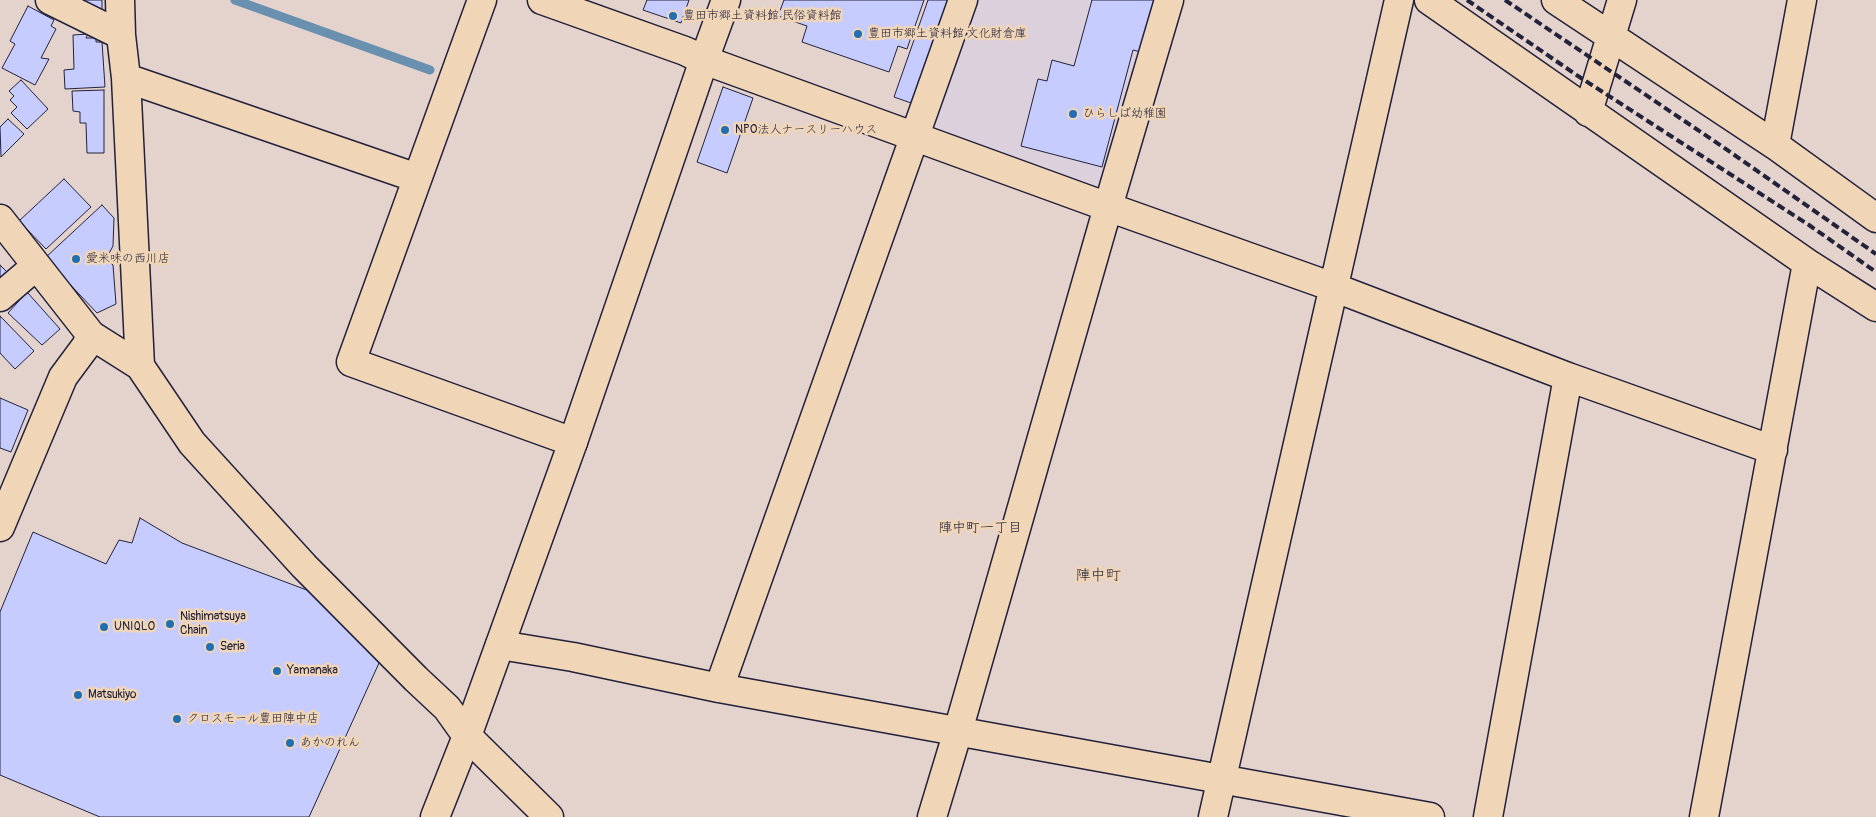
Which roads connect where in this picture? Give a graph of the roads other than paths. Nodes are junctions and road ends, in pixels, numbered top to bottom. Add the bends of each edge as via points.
1 (50, 0) edge
2 (120, 0) edge
3 (482, 0) edge
4 (542, 0) edge
5 (726, 0) edge
6 (963, 0) edge
7 (1169, 0) edge
8 (1399, 0) edge
9 (1429, 0) edge
10 (1556, 0) edge
11 (1622, 0) edge
12 (1802, 0) edge
13 (122, 35) junction
14 (1611, 36) junction
15 (704, 60) junction
16 (126, 78) junction
17 (1588, 112) junction
18 (915, 137) junction
19 (1775, 145) junction
20 (417, 178) junction
21 (1108, 207) junction
22 (1876, 218) edge
23 (0, 220) edge
24 (1807, 263) junction
25 (36, 266) junction
26 (1334, 287) junction
27 (0, 297) edge
28 (1876, 307) edge
29 (91, 335) junction
30 (140, 366) junction
31 (1568, 377) junction
32 (573, 442) junction
33 (1773, 450) junction
34 (0, 527) edge
35 (500, 646) junction
36 (719, 688) junction
37 (958, 731) junction
38 (467, 736) junction
39 (1222, 780) junction
40 (435, 817) edge
41 (549, 817) edge
42 (932, 817) edge
43 (1213, 817) edge
44 (1430, 817) edge
45 (1488, 817) edge
46 (1704, 817) edge

1 - 13 street
2 - 13 street
3 - 20 street
4 - 15 street
5 - 15 street
6 - 18 street
7 - 21 street
8 - 26 street
9 - 17 street
10 - 14 street
11 - 14 street
12 - 19 street
13 - 16 street
14 - 17 street
14 - 19 street
15 - 18 street
15 - 32 street
16 - 20 street
16 - 30 street
17 - 24 street
18 - 21 street
18 - 36 street
19 - 22 street
20 - 32 street via 351,362
21 - 26 street
21 - 37 street
23 - 25 street
24 - 28 street
24 - 33 street
25 - 27 street
25 - 29 street
26 - 31 street
26 - 39 street
29 - 30 street
29 - 34 street via 63,377
30 - 38 street via 192,443 304,566 447,708
31 - 33 street
31 - 45 street
32 - 35 street
33 - 46 street
35 - 36 street via 574,657
35 - 38 street
36 - 37 street
37 - 39 street
37 - 42 street
38 - 40 street
38 - 41 street
39 - 43 street
39 - 44 street

